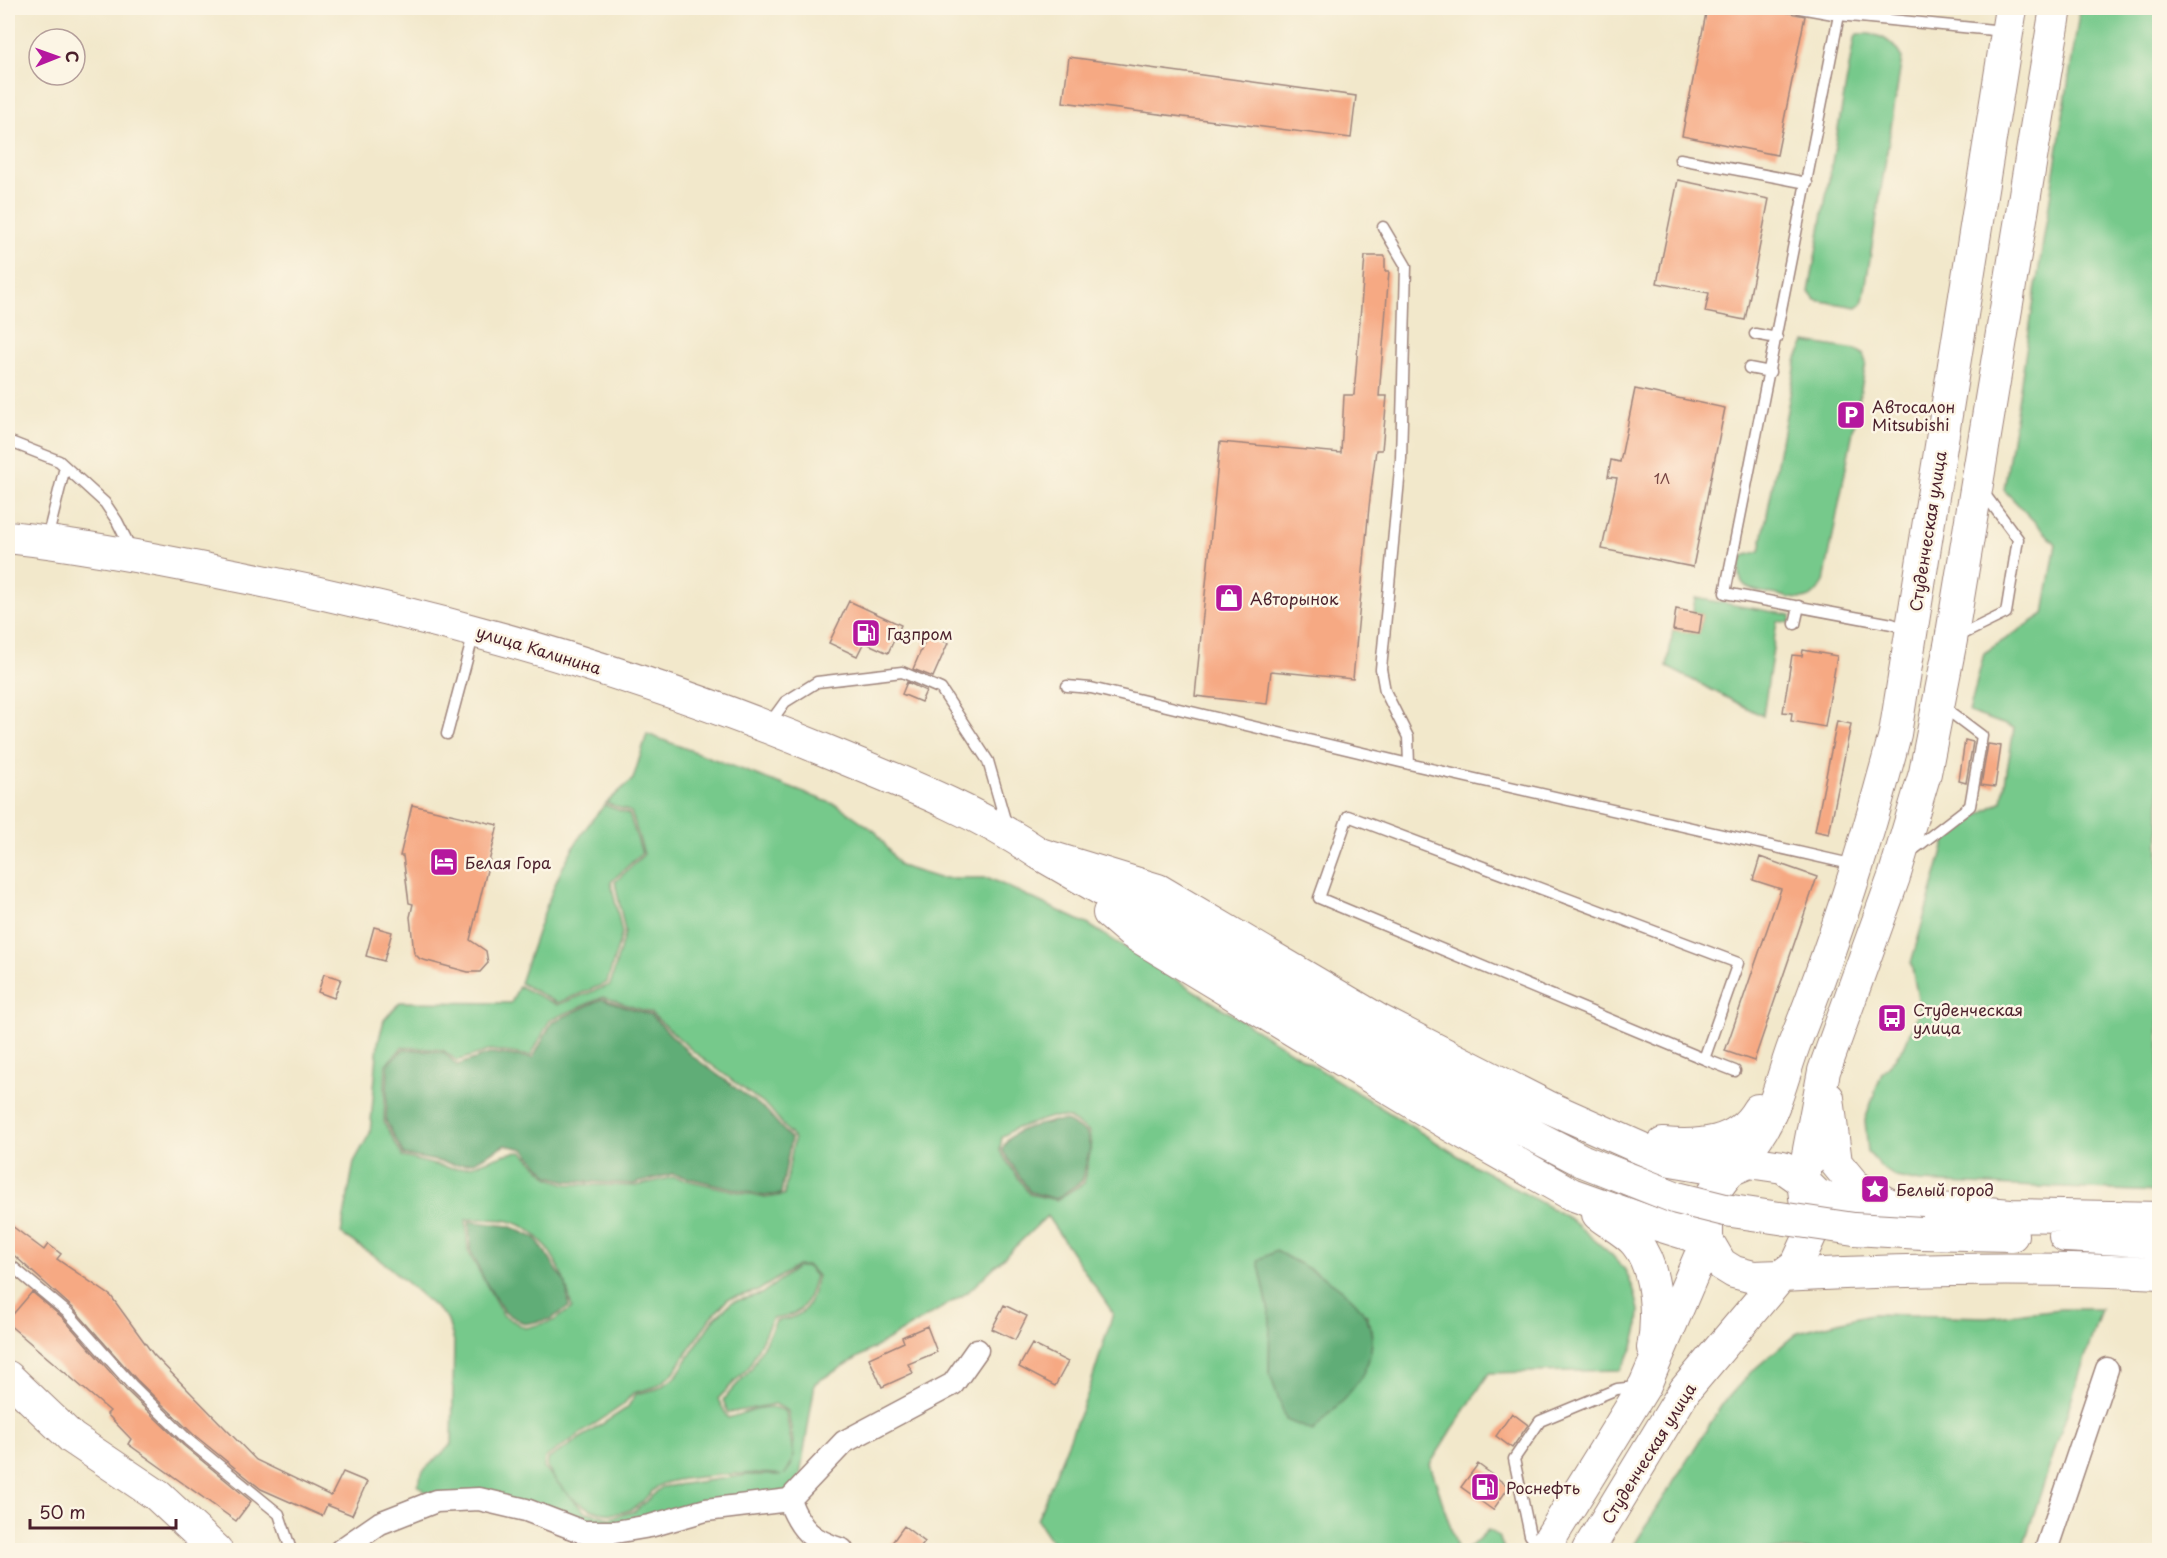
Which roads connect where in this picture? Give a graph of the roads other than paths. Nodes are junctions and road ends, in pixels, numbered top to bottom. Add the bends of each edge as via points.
1 (1800, 8) edge
2 (2055, 8) edge
3 (1839, 15) junction
4 (2009, 20) edge
5 (1680, 159) dead end
6 (1807, 183) junction
7 (1383, 227) dead end
8 (1755, 334) dead end
9 (1777, 338) junction
10 (1749, 368) dead end
11 (1770, 372) junction
12 (8, 441) edge
13 (65, 467) junction
14 (1977, 483) junction
15 (8, 537) edge
16 (47, 541) junction
17 (134, 555) junction
18 (1799, 606) junction
19 (1795, 624) dead end
20 (475, 630) junction
21 (1911, 631) junction
22 (1951, 640) junction
23 (1067, 686) dead end
24 (1939, 704) junction
25 (767, 726) junction
26 (447, 734) dead end
27 (1409, 764) junction
28 (1009, 833) junction
29 (1040, 854) junction
30 (1858, 865) junction
31 (1897, 869) junction
32 (1789, 1057) junction
33 (1704, 1059) junction
34 (1735, 1071) dead end
35 (1824, 1071) junction
36 (1546, 1106) junction
37 (1731, 1170) junction
38 (1803, 1181) junction
39 (1571, 1194) junction
40 (1892, 1206) junction
41 (2160, 1218) edge
42 (1707, 1240) junction
43 (2160, 1241) edge
44 (8, 1263) edge
45 (2160, 1273) edge
46 (1782, 1276) junction
47 (977, 1350) dead end
48 (2107, 1369) dead end
49 (8, 1377) edge
50 (1645, 1385) junction
51 (789, 1500) junction
52 (216, 1551) edge
53 (291, 1551) edge
54 (341, 1551) edge
55 (842, 1551) edge
56 (1542, 1551) edge
57 (1587, 1551) edge
58 (2046, 1551) edge

1 - 3 lane
2 - 14 main road
3 - 4 lane
3 - 6 lane
4 - 21 main road, Студенческая улица
5 - 6 lane
6 - 9 lane
7 - 27 lane via 1406,266 1401,459 1381,669 1385,691 1408,737
8 - 9 lane
9 - 11 lane
10 - 11 lane
11 - 18 lane via 1725,593
12 - 13 lane
13 - 16 lane
13 - 17 lane via 105,503
14 - 22 main road
14 - 22 lane via 2018,539 2006,613
15 - 16 main road, улица Калинина
16 - 17 main road, улица Калинина
17 - 20 main road, улица Калинина via 386,606
18 - 19 lane
18 - 21 lane
20 - 25 main road, улица Калинина via 637,678
20 - 26 lane
21 - 30 main road, Студенческая улица via 1894,734
22 - 24 main road
23 - 27 lane via 1091,688
24 - 31 main road via 1925,772
24 - 31 lane via 1982,736 1970,806
25 - 28 main road, улица Калинина via 927,793
25 - 28 lane via 785,702 817,682 902,672 941,689 988,761
27 - 30 lane
28 - 29 main road, улица Калинина
29 - 36 main road via 1158,890 1380,1021
29 - 39 main road via 1131,932
29 - 43 main road, bridge via 1477,1106 1583,1161 1677,1198 1725,1210 1854,1229
30 - 31 main road
30 - 32 main road, Студенческая улица
31 - 35 main road
32 - 36 main road via 1750,1125 1728,1139 1694,1146 1658,1144
32 - 37 main road, Студенческая улица via 1760,1133
33 - 33 lane via 1738,963 1348,816 1319,898
33 - 34 lane
35 - 38 main road
35 - 40 main road via 1836,1163 1855,1186
36 - 37 main road via 1665,1159
37 - 38 main road via 1749,1162 1762,1162 1783,1167
37 - 42 main road via 1715,1190 1707,1220
38 - 40 main road via 1817,1195 1830,1200
38 - 46 main road via 1810,1236 1797,1263
39 - 42 main road
39 - 50 main road via 1636,1243 1647,1267 1657,1295 1657,1313
40 - 41 main road via 2011,1215
42 - 46 main road via 1721,1264 1734,1272 1753,1277
42 - 50 main road
44 - 53 lane via 68,1313 188,1440 279,1514
45 - 46 main road via 2086,1269 1881,1270
46 - 57 main road, Студенческая улица via 1685,1390
47 - 51 street via 953,1384 844,1442
48 - 58 street
49 - 52 main road via 72,1438 158,1496
50 - 56 main road
50 - 56 lane via 1617,1389 1540,1421 1514,1458 1530,1535
51 - 54 street via 706,1510 615,1532 583,1532 535,1513 479,1499 436,1501 380,1523
51 - 55 street via 797,1520 818,1543

